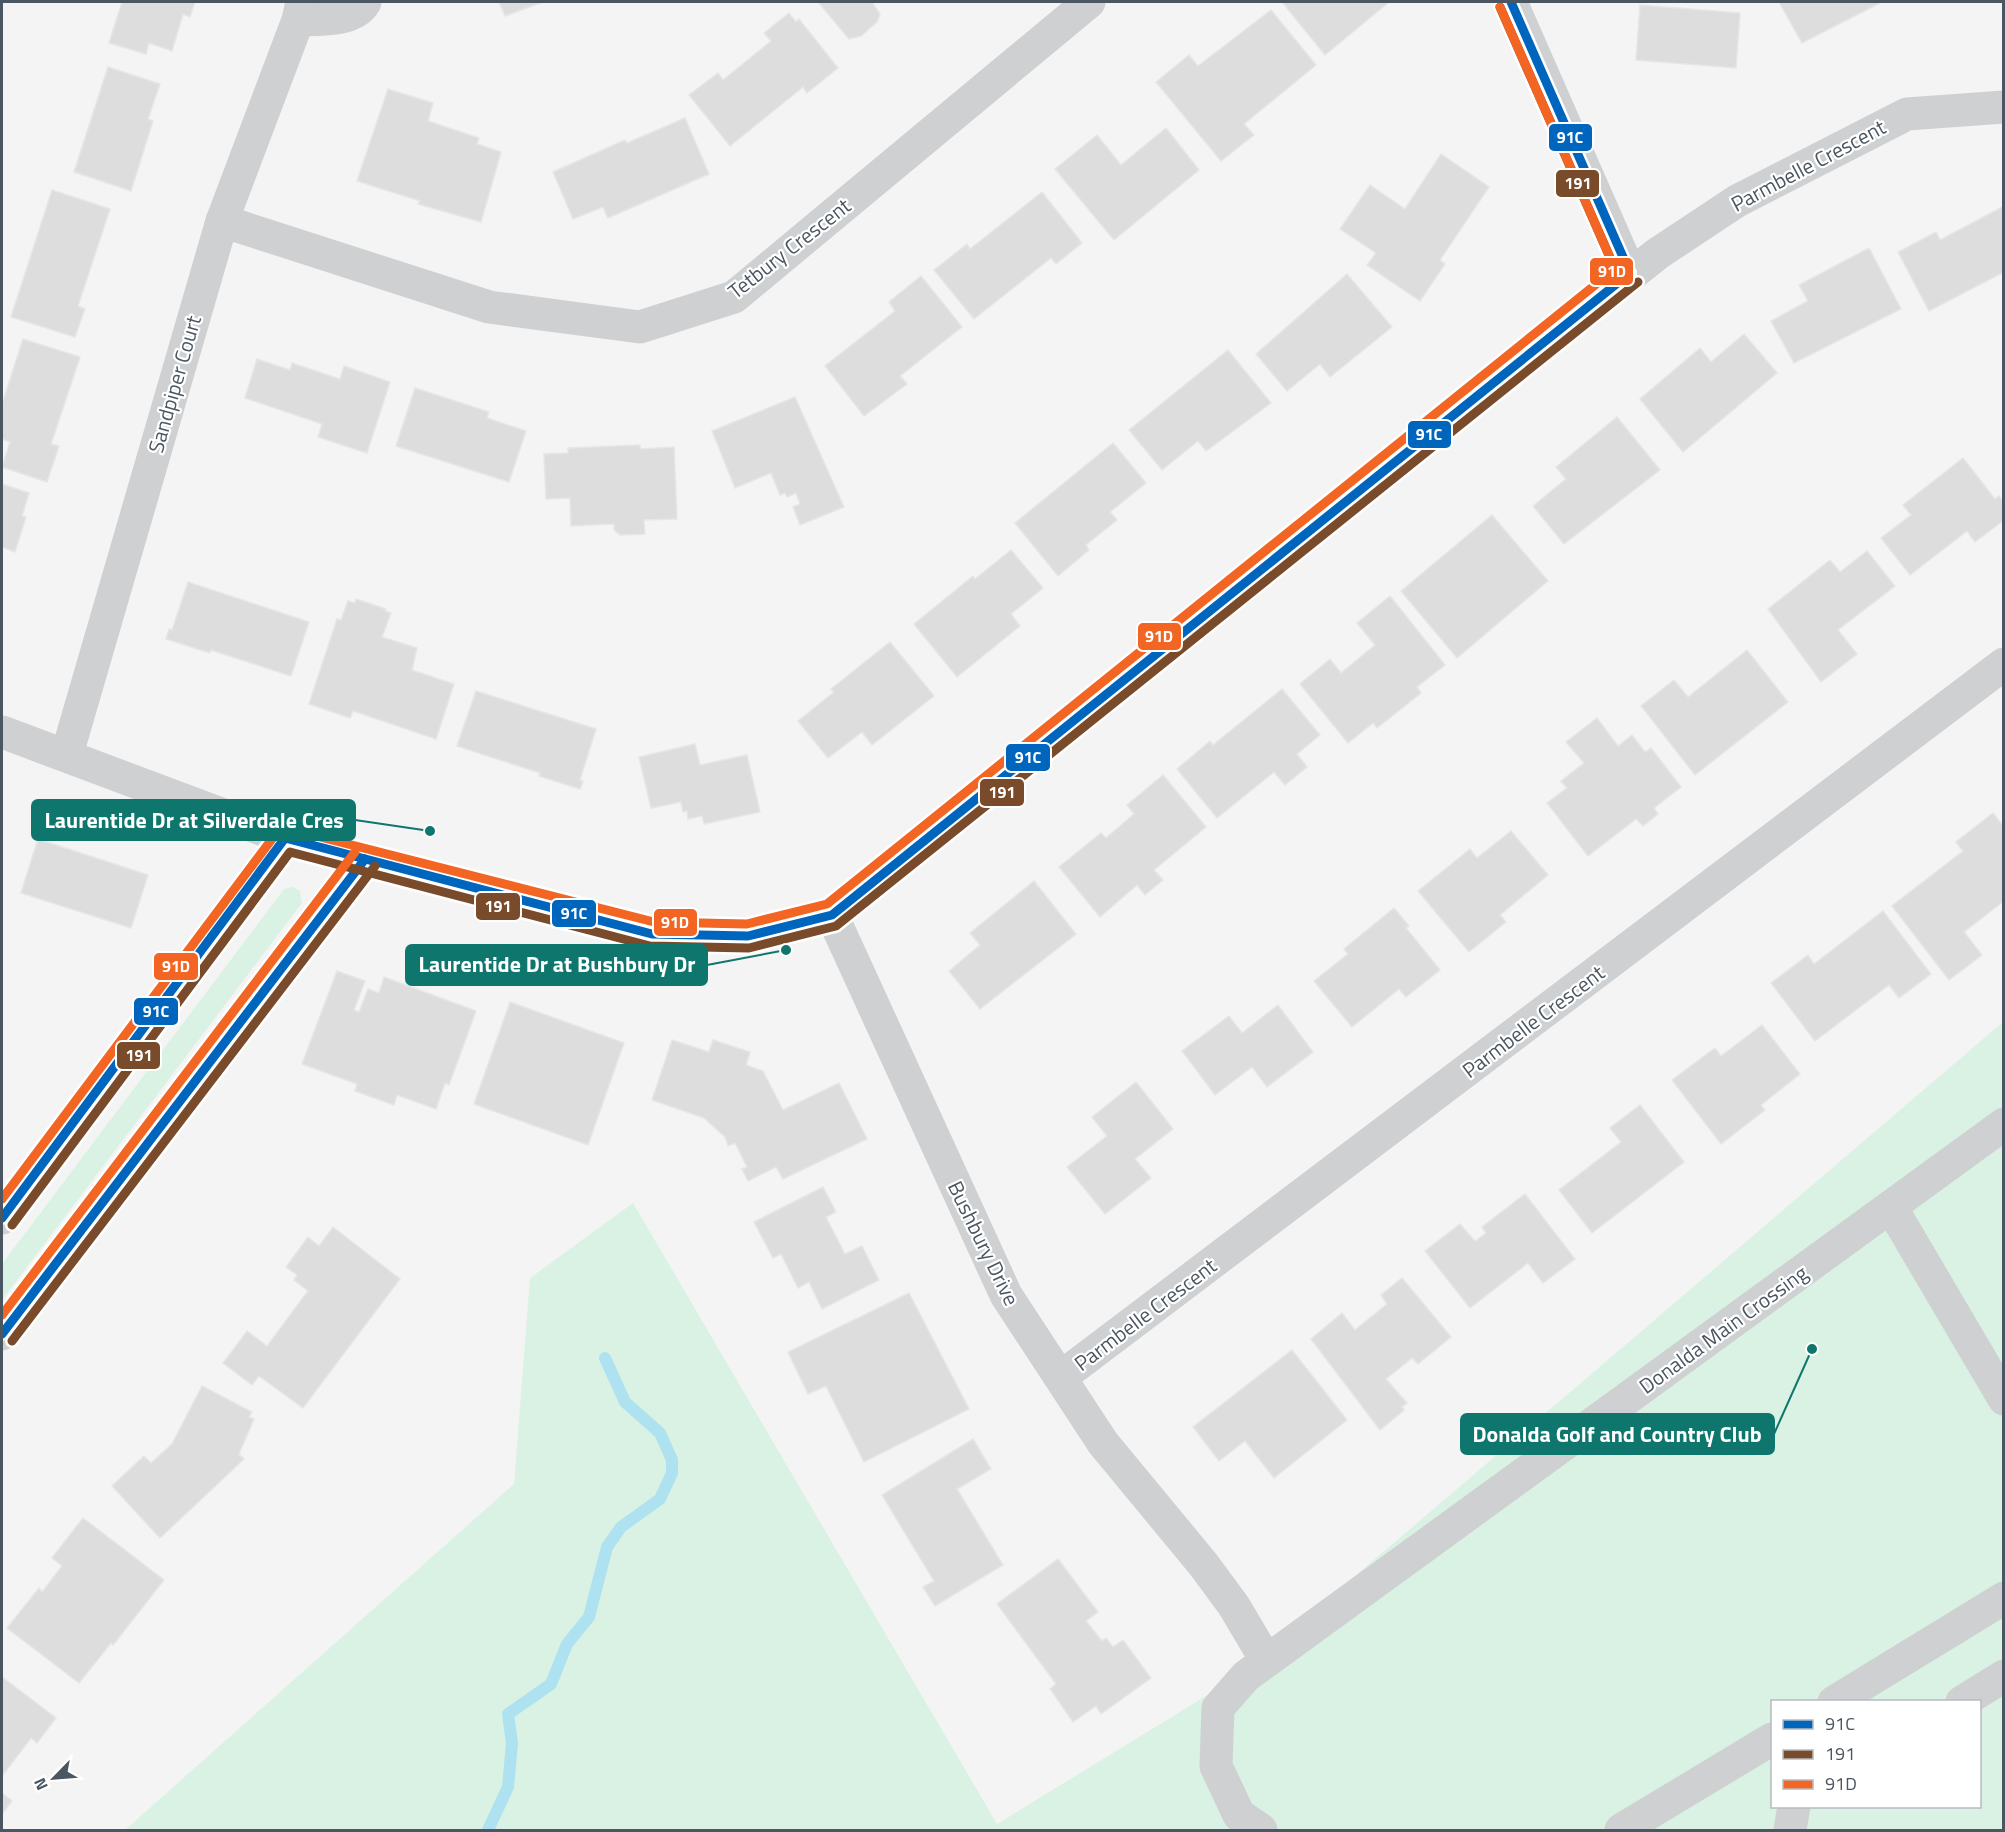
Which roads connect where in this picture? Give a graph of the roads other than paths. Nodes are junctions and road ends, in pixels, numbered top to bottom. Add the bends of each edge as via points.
1 (365, 2) edge
2 (1089, 2) edge
3 (1511, 2) edge
4 (300, 11) edge
5 (2004, 107) edge
6 (222, 221) junction
7 (1630, 273) junction
8 (2004, 664) edge
9 (2, 732) edge
10 (67, 754) junction
11 (285, 838) junction
12 (365, 859) junction
13 (831, 915) junction
14 (2004, 1124) edge
15 (1891, 1208) junction
16 (2, 1218) edge
17 (2, 1334) edge
18 (1061, 1377) junction
19 (2004, 1399) edge
20 (2004, 1598) edge
21 (1266, 1660) junction
22 (2004, 1676) edge
23 (1836, 1700) edge
24 (1964, 1700) edge
25 (1771, 1740) edge
26 (1794, 1808) edge
27 (1261, 1830) edge
28 (1621, 1830) edge
29 (1790, 1830) edge

1 - 4 street, Sandpiper Court via 339,18
2 - 6 street, Tetbury Crescent via 734,297 640,327 489,307
3 - 7 street
4 - 6 street, Sandpiper Court
5 - 7 street, Parmbelle Crescent via 1907,114 1737,201
6 - 10 street, Sandpiper Court
7 - 13 street, Parmbelle Crescent
8 - 18 street, Parmbelle Crescent
9 - 10 street
10 - 11 street
11 - 12 street
11 - 16 street
12 - 13 street via 652,934 748,936
12 - 17 street
13 - 18 street, Bushbury Drive via 1006,1294
14 - 15 street, Donalda Main Crossing
15 - 19 street
15 - 21 street, Donalda Main Crossing
18 - 21 street, Bushbury Drive via 1103,1443 1228,1598
20 - 23 street
21 - 27 street, Donalda Main Crossing via 1218,1708 1216,1755 1216,1766 1239,1815
22 - 24 street
25 - 28 street
26 - 29 street

